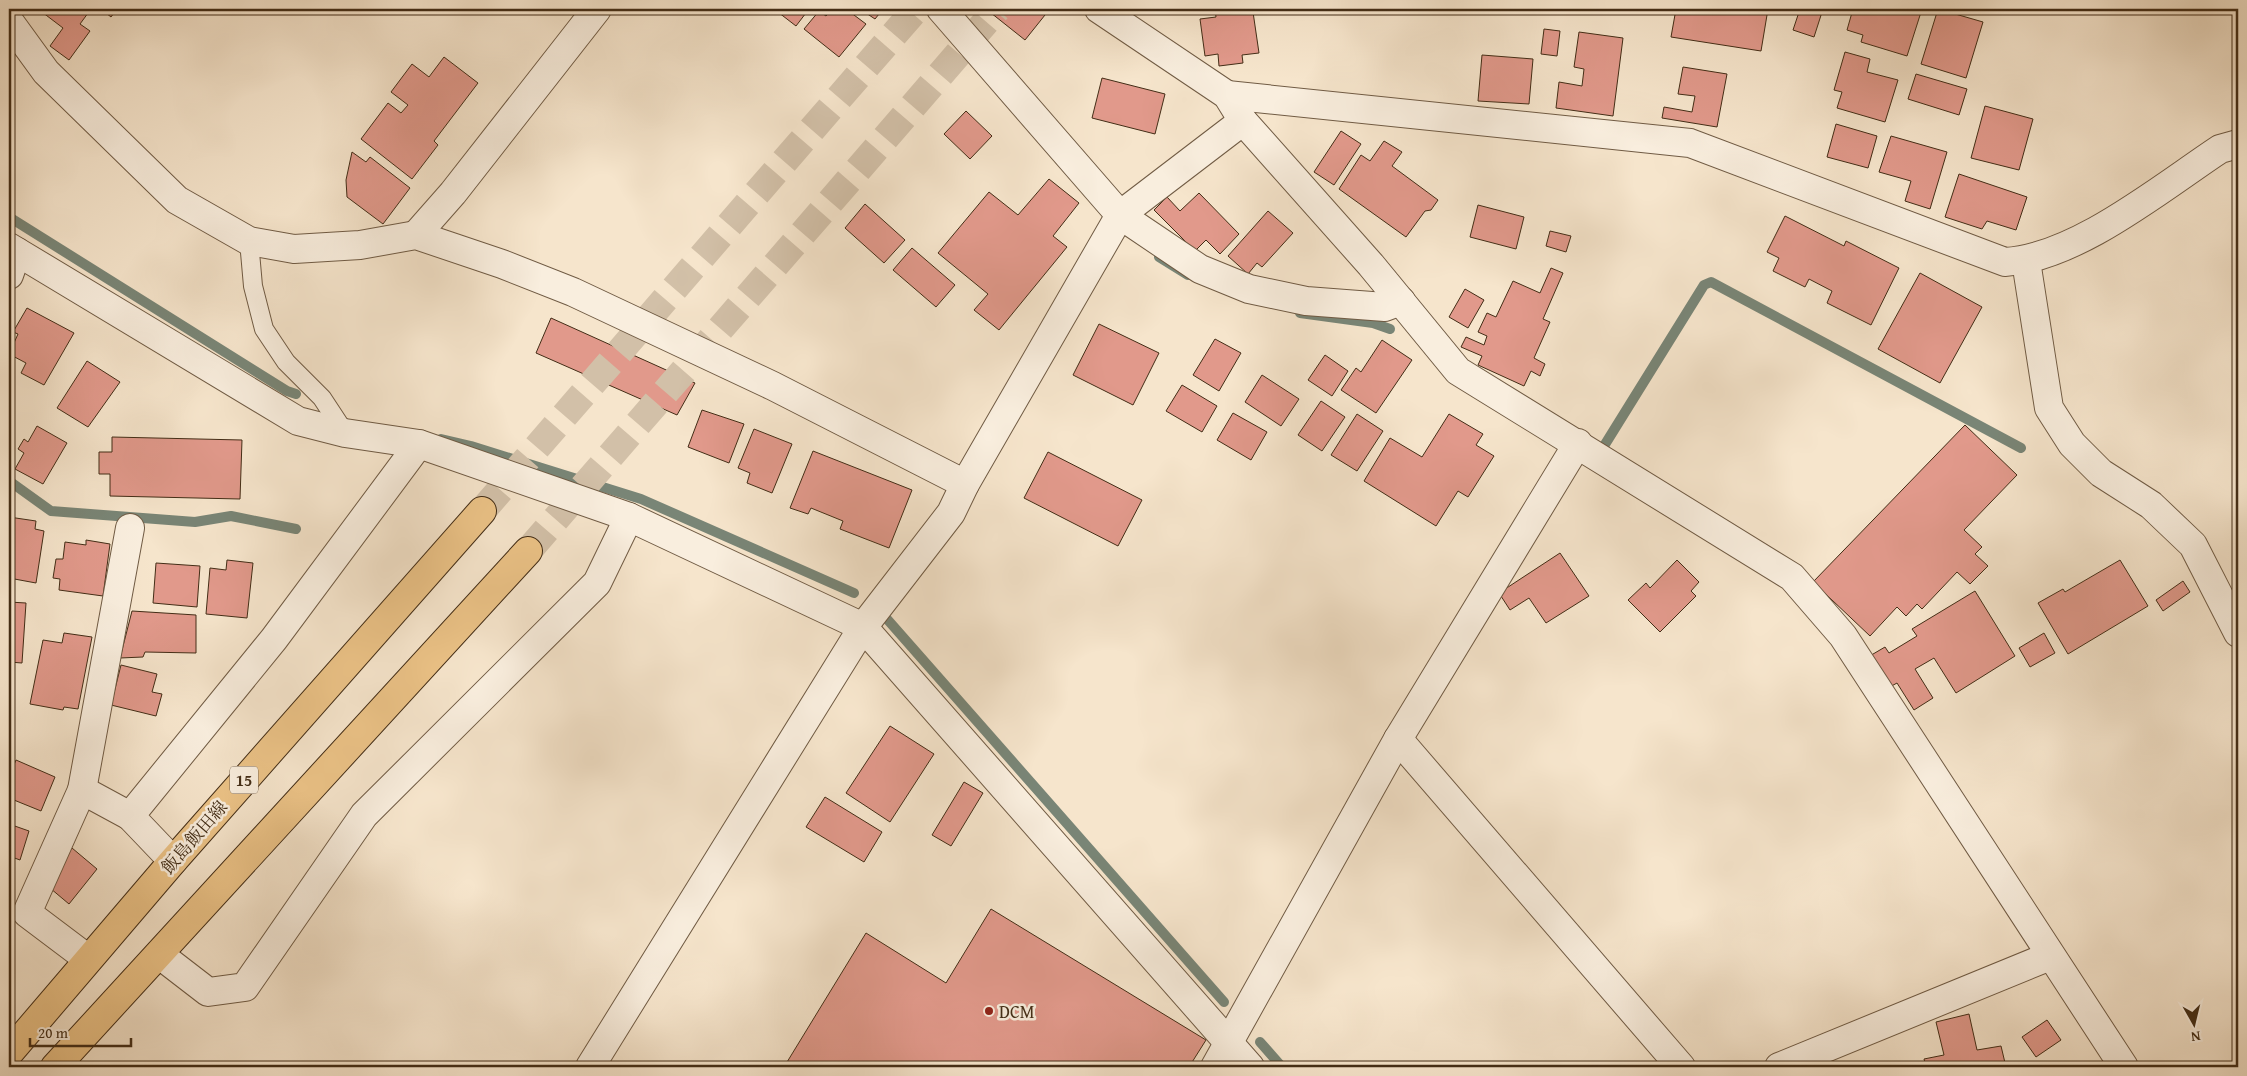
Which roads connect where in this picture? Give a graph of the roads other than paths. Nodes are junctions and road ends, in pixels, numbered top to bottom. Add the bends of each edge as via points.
1 (596, 9) edge
2 (941, 9) edge
3 (1100, 9) edge
4 (9, 21) edge
5 (1227, 96) junction
6 (1242, 121) junction
7 (2238, 144) edge
8 (1120, 215) junction
9 (416, 235) junction
10 (249, 242) junction
11 (12, 258) edge
12 (2026, 261) junction
13 (1401, 301) junction
14 (345, 433) junction
15 (1578, 443) junction
16 (419, 444) junction
17 (965, 484) junction
18 (482, 511) tunnel mouth
19 (629, 517) junction
20 (130, 528) dead end
21 (528, 552) tunnel mouth
22 (863, 628) junction
23 (2238, 633) edge
24 (1398, 739) junction
25 (82, 790) junction
26 (130, 816) junction
27 (173, 861) junction
28 (160, 955) junction
29 (2050, 956) junction
30 (88, 958) junction
31 (1229, 1042) junction
32 (9, 1053) edge
33 (55, 1067) edge
34 (590, 1067) edge
35 (1215, 1067) edge
36 (1250, 1067) edge
37 (1681, 1067) edge
38 (1778, 1067) edge
39 (2124, 1067) edge

1 - 9 street via 453,193
2 - 8 street
3 - 5 street
4 - 10 street via 46,72 176,200
5 - 6 street
5 - 12 street via 1690,143 2005,262
6 - 8 street
6 - 13 street
7 - 12 street via 2220,148 2087,237
8 - 13 street via 1200,268 1249,289 1306,301 1356,306 1385,307
8 - 17 street
9 - 10 street via 360,245 294,249
9 - 17 street via 573,292 773,386
10 - 14 lane via 253,286 264,329 286,362 322,398
11 - 14 street via 298,421
12 - 23 street via 2049,408 2072,444 2101,473 2151,505 2193,545
13 - 15 street via 1458,371
14 - 16 street
15 - 24 street
15 - 29 street via 1792,577 1843,636
16 - 19 street
16 - 26 street via 274,639
17 - 22 street via 951,513
18 - 27 main road, 飯島飯田線 / 15
19 - 22 street
19 - 28 street via 597,583 364,815 245,987 208,992
20 - 25 street
21 - 28 main road
22 - 31 street
22 - 34 street
24 - 31 street
24 - 37 street
25 - 26 street
25 - 30 street via 27,913
26 - 27 street
27 - 30 main road, 飯島飯田線 / 15
28 - 33 main road
29 - 38 street
29 - 39 street
30 - 32 main road, 飯島飯田線 / 15
31 - 35 street
31 - 36 street

